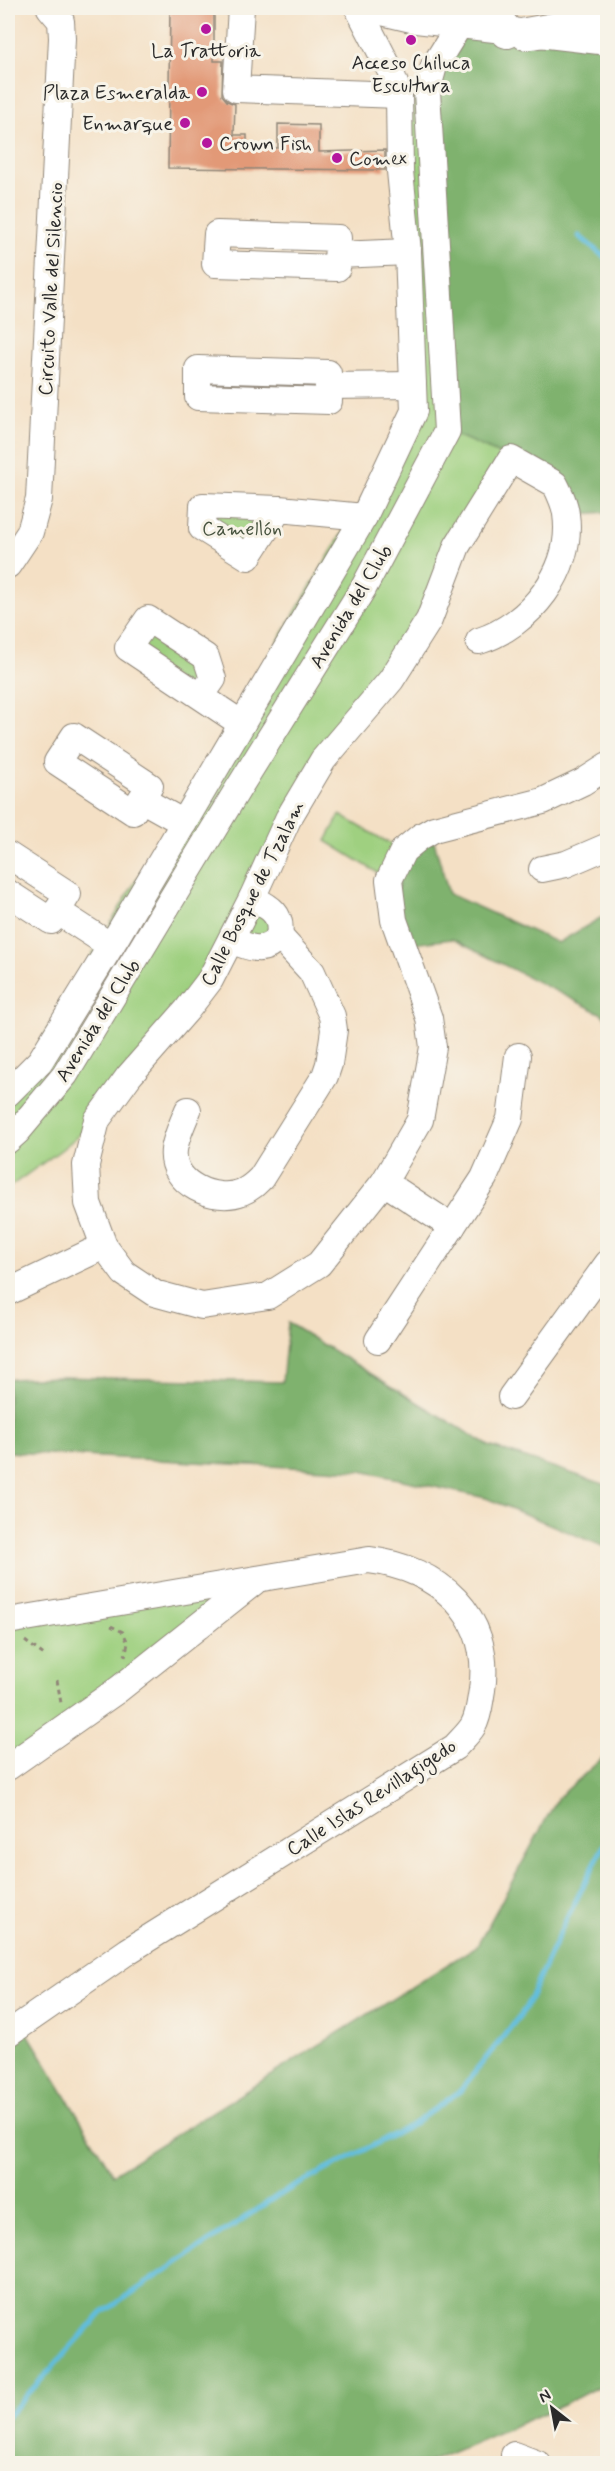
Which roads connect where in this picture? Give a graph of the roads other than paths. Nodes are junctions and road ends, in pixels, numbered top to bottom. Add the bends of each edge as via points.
1 (50, 8) edge
2 (241, 8) edge
3 (358, 8) edge
4 (365, 8) edge
5 (464, 16) edge
6 (608, 22) edge
7 (509, 25) edge
8 (608, 42) edge
9 (399, 95) junction
10 (408, 252) junction
11 (338, 255) dead end
12 (413, 385) junction
13 (328, 386) dead end
14 (279, 509) dead end
15 (364, 517) junction
16 (8, 565) edge
17 (479, 641) dead end
18 (201, 696) dead end
19 (242, 724) junction
20 (608, 766) edge
21 (212, 775) junction
22 (238, 789) junction
23 (141, 799) dead end
24 (184, 823) junction
25 (608, 846) edge
26 (8, 855) edge
27 (542, 869) dead end
28 (8, 893) edge
29 (252, 898) junction
30 (57, 911) junction
31 (279, 936) junction
32 (231, 940) junction
33 (111, 946) junction
34 (518, 1056) dead end
35 (40, 1061) junction
36 (65, 1075) junction
37 (8, 1093) edge
38 (188, 1110) dead end
39 (8, 1140) edge
40 (384, 1182) junction
41 (452, 1227) junction
42 (104, 1246) junction
43 (608, 1263) edge
44 (8, 1292) edge
45 (378, 1340) dead end
46 (511, 1397) dead end
47 (257, 1580) junction
48 (12, 1632) edge
49 (8, 1767) edge
50 (8, 2034) edge
51 (514, 2455) dead end
52 (538, 2463) edge

1 - 16 street, Circuito Valle del Silencio via 61,21 62,38 39,499 30,532
2 - 9 street via 236,90
3 - 9 street, Avenida del Club
4 - 5 street via 416,20
5 - 7 street
5 - 22 street, Avenida del Club via 434,66 427,91 447,431 364,587
6 - 7 main road
7 - 8 street
9 - 10 street, Avenida del Club via 400,171
10 - 11 street
10 - 12 street, Avenida del Club
12 - 13 street
12 - 15 street, Avenida del Club via 414,411
14 - 15 street
15 - 19 street, Avenida del Club
17 - 29 street, Calle Bosque de Tzalam via 503,632 529,611 553,579 566,537 566,515 555,484 511,459 457,546 429,620 391,680 323,760 288,819
18 - 19 street
19 - 21 street, Avenida del Club
20 - 40 street, Calle Bosque de Tzalam via 543,801 434,829 403,851 389,880 394,920 429,1018 433,1047 420,1120
21 - 22 street
21 - 24 street, Avenida del Club
22 - 36 street, Avenida del Club
23 - 24 street
24 - 33 street, Avenida del Club
25 - 27 street via 566,864
26 - 30 street via 68,894
28 - 30 street via 51,921
29 - 31 street via 272,908 279,922
29 - 32 street, Calle Bosque de Tzalam
30 - 33 street
31 - 32 street via 263,948 249,948
31 - 38 street via 312,972 332,1016 334,1030 325,1076 261,1178 240,1193 214,1195 187,1182 181,1174 174,1150
32 - 42 street, Calle Bosque de Tzalam via 210,980 97,1120 86,1175 88,1203
33 - 35 street, Avenida del Club
34 - 41 street via 510,1119 484,1178
35 - 36 street
35 - 37 street, Avenida del Club
36 - 39 street, Avenida del Club
40 - 41 street
40 - 42 street, Calle Bosque de Tzalam via 319,1264 268,1296 202,1306 154,1293 124,1273
41 - 45 street
42 - 44 street
43 - 46 street
47 - 48 street, Calle Islas Revillagigedo
47 - 49 street, Calle Islas Revillagigedo via 118,1689
47 - 50 street, Calle Islas Revillagigedo via 369,1560 389,1563 437,1583 461,1606 476,1630 482,1650 484,1677 473,1725 455,1747 128,1951
51 - 52 street

